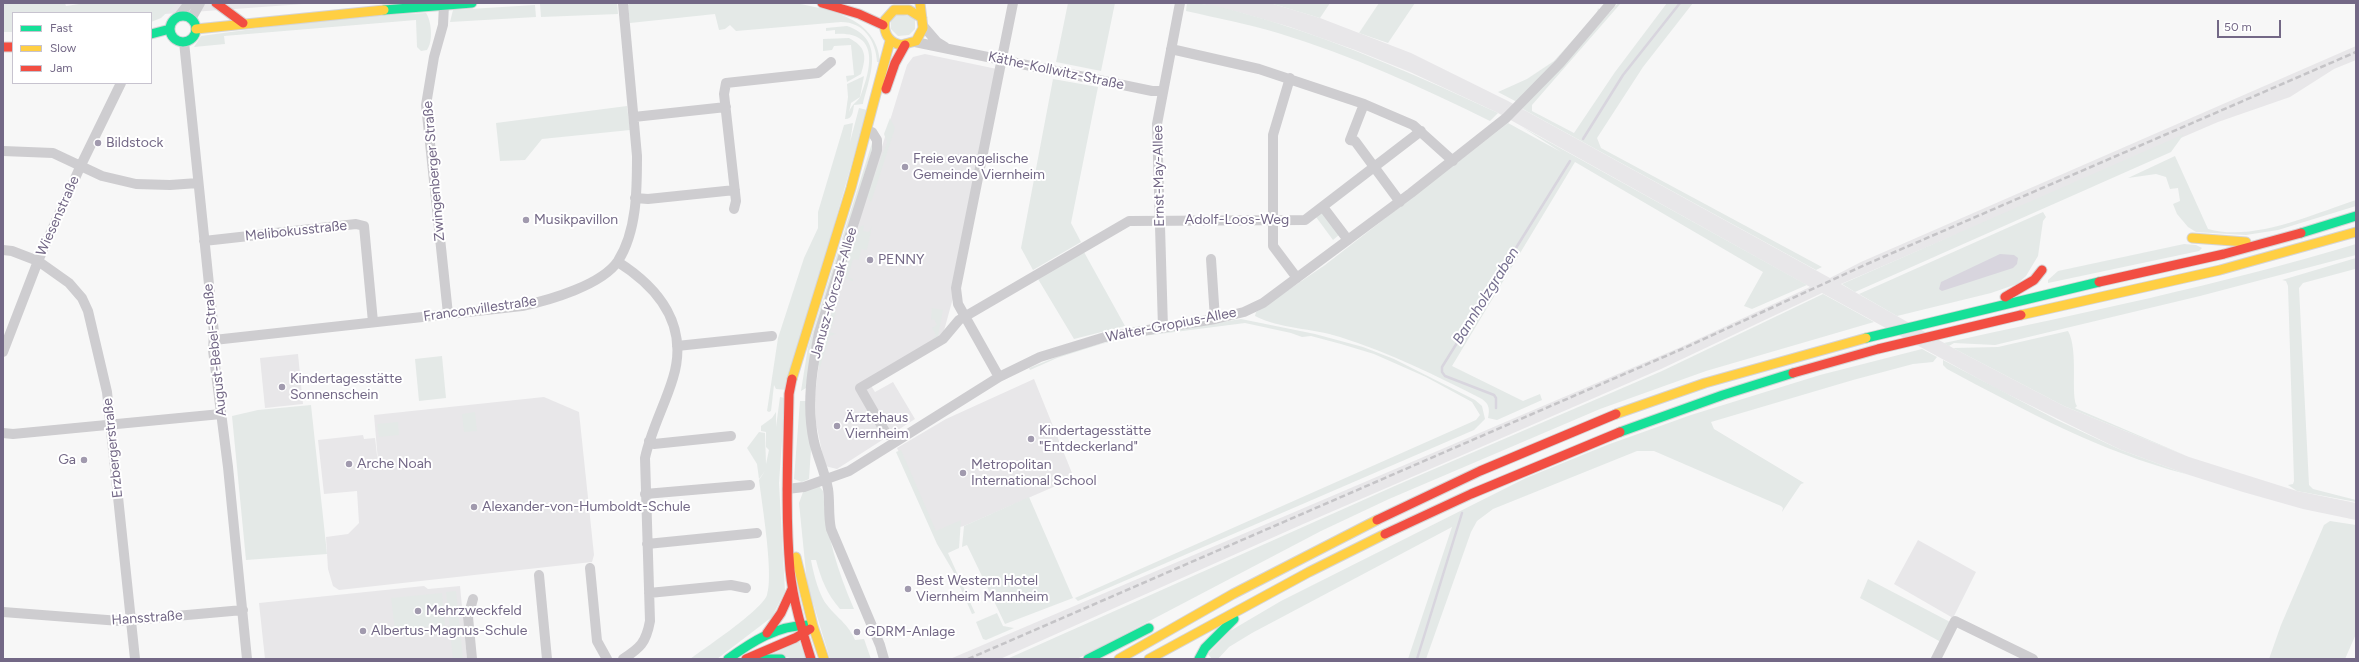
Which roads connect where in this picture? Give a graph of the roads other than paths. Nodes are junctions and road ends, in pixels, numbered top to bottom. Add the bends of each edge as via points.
1 (189, 3) edge
2 (200, 3) edge
3 (216, 3) edge
4 (472, 3) edge
5 (623, 3) edge
6 (822, 3) edge
7 (848, 3) edge
8 (902, 3) edge
9 (920, 3) edge
10 (1013, 3) edge
11 (1180, 3) edge
12 (1611, 3) edge
13 (444, 4) junction
14 (859, 14) junction
15 (886, 14) junction
16 (179, 16) junction
17 (191, 19) junction
18 (923, 22) junction
19 (243, 23) junction
20 (883, 25) junction
21 (170, 29) junction
22 (196, 29) junction
23 (152, 34) edge
24 (890, 41) junction
25 (184, 42) junction
26 (910, 44) junction
27 (949, 49) junction
28 (1171, 49) junction
29 (1002, 59) junction
30 (832, 62) dead end
31 (885, 62) junction
32 (1290, 78) junction
33 (121, 84) edge
34 (1163, 91) junction
35 (1364, 104) junction
36 (726, 107) junction
37 (634, 117) junction
38 (1421, 131) junction
39 (872, 132) junction
40 (3, 151) edge
41 (1453, 161) junction
42 (81, 165) junction
43 (1375, 168) junction
44 (198, 183) junction
45 (851, 188) junction
46 (735, 190) junction
47 (635, 198) junction
48 (1400, 202) junction
49 (1323, 207) junction
50 (734, 209) dead end
51 (2356, 216) edge
52 (1160, 220) junction
53 (1273, 220) junction
54 (2356, 232) edge
55 (2192, 238) dead end
56 (1348, 240) junction
57 (204, 241) junction
58 (2275, 241) junction
59 (3, 250) edge
60 (1211, 259) dead end
61 (38, 261) junction
62 (618, 262) junction
63 (2042, 270) dead end
64 (1297, 278) junction
65 (1991, 306) junction
66 (448, 314) junction
67 (965, 316) junction
68 (1215, 320) junction
69 (374, 322) junction
70 (1163, 328) junction
71 (772, 336) dead end
72 (214, 340) junction
73 (677, 346) junction
74 (3, 352) edge
75 (999, 377) junction
76 (221, 414) junction
77 (110, 425) junction
78 (3, 433) edge
79 (887, 435) dead end
80 (731, 436) dead end
81 (649, 441) junction
82 (825, 480) junction
83 (750, 485) dead end
84 (786, 489) junction
85 (645, 494) junction
86 (788, 516) junction
87 (757, 533) dead end
88 (646, 544) junction
89 (590, 568) dead end
90 (539, 575) dead end
91 (1256, 580) junction
92 (746, 588) dead end
93 (792, 589) junction
94 (649, 593) junction
95 (1266, 593) junction
96 (473, 599) dead end
97 (1192, 606) dead end
98 (243, 610) junction
99 (3, 612) edge
100 (131, 620) junction
101 (1158, 623) dead end
102 (813, 626) junction
103 (802, 630) junction
104 (766, 633) junction
105 (135, 659) edge
106 (247, 659) edge
107 (472, 659) edge
108 (547, 659) edge
109 (607, 659) edge
110 (623, 659) edge
111 (728, 659) edge
112 (746, 659) edge
113 (756, 659) edge
114 (781, 659) edge
115 (812, 659) edge
116 (824, 659) edge
117 (884, 659) edge
118 (1088, 659) edge
119 (1119, 659) edge
120 (1149, 659) edge
121 (1199, 659) edge
122 (1936, 659) edge
123 (2033, 659) edge

1 - 16 street
2 - 17 street
3 - 19 main road
4 - 13 main road
5 - 37 street
6 - 14 main road
7 - 15 main road
8 - 15 main road
8 - 18 main road via 913,7
9 - 18 main road
10 - 29 street
11 - 28 street, Ernst-May-Allee
12 - 41 street, Walter-Gropius-Allee via 1560,63 1511,112
13 - 19 main road
13 - 66 street, Zwingenberger Straße via 443,25 434,57 426,105
14 - 20 main road
14 - 31 main road via 876,35
15 - 20 main road
16 - 17 main road
16 - 21 main road via 172,21
17 - 22 main road
18 - 26 main road via 921,36
18 - 27 street, Käthe-Kollwitz-Straße via 937,42
19 - 22 main road
20 - 24 main road
21 - 23 main road
21 - 25 main road via 173,37
22 - 25 main road via 193,38
24 - 26 main road
24 - 31 main road
25 - 44 street, August-Bebel-Straße
26 - 27 street, Käthe-Kollwitz-Straße
26 - 39 main road via 895,63
27 - 29 street, Käthe-Kollwitz-Straße
28 - 32 street
28 - 34 street, Ernst-May-Allee
29 - 34 street, Käthe-Kollwitz-Straße via 1152,91
29 - 67 street via 956,288 958,304
30 - 36 street via 818,73 726,83
31 - 45 main road
32 - 35 street
32 - 53 street via 1273,135
33 - 42 street, Wiesenstraße
34 - 52 street, Ernst-May-Allee via 1157,124
35 - 38 street
35 - 43 street via 1350,140 1354,141
36 - 37 street
36 - 46 street
37 - 47 street via 637,156
38 - 41 street
38 - 43 street, Adolf-Loos-Weg
39 - 45 main road
39 - 82 street, Janusz-Korczak-Allee via 877,140 877,150 819,333 814,360 810,396 811,423
40 - 42 street via 44,152
41 - 48 street, Walter-Gropius-Allee
42 - 44 street via 102,176 136,184
42 - 61 street, Wiesenstraße
43 - 48 street
43 - 49 street, Adolf-Loos-Weg
44 - 57 street, August-Bebel-Straße
45 - 84 main road via 804,336 789,394
46 - 47 street via 648,199
46 - 50 street
47 - 62 street via 630,230
48 - 56 street, Walter-Gropius-Allee
49 - 53 street, Adolf-Loos-Weg via 1305,220
49 - 56 street
51 - 58 main road
52 - 53 street, Adolf-Loos-Weg
52 - 67 street, Adolf-Loos-Weg via 1129,221
52 - 70 street, Ernst-May-Allee
53 - 64 street via 1273,246
54 - 95 main road via 2248,264 1884,347 1708,399 1533,465 1352,549
55 - 58 main road via 2218,241
56 - 64 street, Walter-Gropius-Allee
57 - 69 street, Melibokusstraße via 360,225 365,230
57 - 72 street, August-Bebel-Straße
58 - 65 main road
59 - 61 street, Erzbergerstraße
60 - 68 street
61 - 74 street, Wiesenstraße
61 - 77 street, Erzbergerstraße via 69,283 82,298 88,311 102,366
62 - 66 street, Franconvillestraße via 597,279 551,298 522,306
62 - 73 street via 661,298 672,322
63 - 65 main road via 2034,280
64 - 68 street, Walter-Gropius-Allee via 1262,303 1244,312
65 - 91 main road via 1796,355 1702,384 1590,425 1448,484
66 - 69 street, Franconvillestraße
67 - 75 street
67 - 79 street, Adolf-Loos-Weg via 943,339 860,388
68 - 70 street, Walter-Gropius-Allee
69 - 72 street, Franconvillestraße
70 - 75 street, Walter-Gropius-Allee via 1130,332 1075,345 1026,363
71 - 73 street
72 - 76 street, August-Bebel-Straße
73 - 81 street via 673,378
75 - 82 street, Walter-Gropius-Allee via 849,472
76 - 77 street
76 - 98 street, August-Bebel-Straße
77 - 78 street
77 - 100 street, Erzbergerstraße
80 - 81 street via 654,444
81 - 85 street via 645,458
82 - 84 street, Walter-Gropius-Allee
82 - 117 street, Janusz-Korczak-Allee via 828,490 828,513 836,545
83 - 85 street
84 - 86 main road
85 - 88 street
86 - 93 main road
86 - 102 main road
87 - 88 street
88 - 94 street
89 - 109 street via 597,641
90 - 108 street
91 - 97 main road
91 - 119 main road
92 - 94 street via 731,585
93 - 103 main road
93 - 104 main road via 781,613
94 - 110 street via 650,621 647,636 638,650
95 - 120 main road
95 - 121 main road via 1222,630 1205,648
96 - 107 street via 468,617
98 - 100 street, Hansstraße
98 - 106 street, August-Bebel-Straße
99 - 100 street, Hansstraße
100 - 105 street, Erzbergerstraße
101 - 118 main road
102 - 103 main road
102 - 116 main road
103 - 104 main road
103 - 112 main road
103 - 115 main road
104 - 111 main road
113 - 114 main road
122 - 123 street via 1955,621

